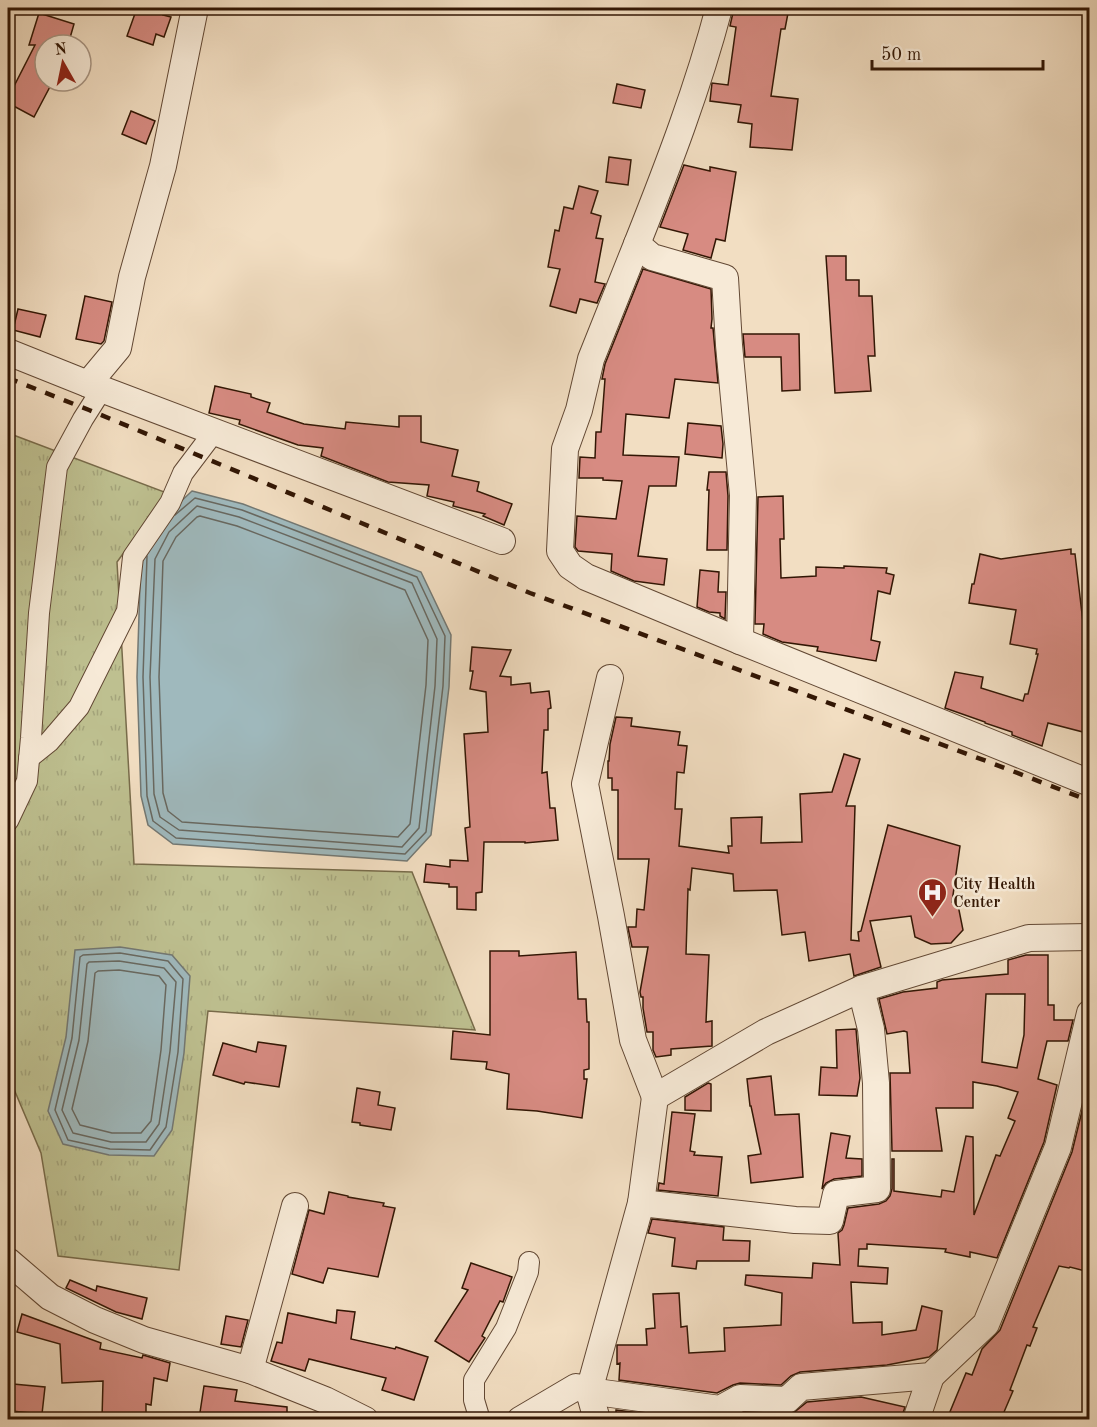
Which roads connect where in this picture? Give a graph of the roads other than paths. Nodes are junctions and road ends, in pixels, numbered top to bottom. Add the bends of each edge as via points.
1 (195, 8) edge
2 (719, 8) edge
3 (638, 243) junction
4 (8, 352) edge
5 (95, 387) junction
6 (214, 432) junction
7 (502, 541) dead end
8 (740, 641) junction
9 (610, 678) dead end
10 (29, 758) junction
11 (1089, 783) edge
12 (8, 821) edge
13 (1089, 937) edge
14 (861, 989) junction
15 (1089, 1013) edge
16 (655, 1097) junction
17 (642, 1203) junction
18 (296, 1206) dead end
19 (8, 1261) edge
20 (530, 1262) dead end
21 (250, 1371) junction
22 (931, 1376) junction
23 (589, 1391) junction
24 (365, 1419) edge
25 (480, 1419) edge
26 (520, 1419) edge
27 (597, 1419) edge
28 (916, 1419) edge

1 - 5 street via 163,166 132,277 118,348
2 - 3 street via 707,54
3 - 8 street via 652,257 725,278 743,495
3 - 8 street via 591,360 565,449 560,551 570,566 586,577
4 - 5 street
5 - 6 street
5 - 10 street via 57,467 39,613
6 - 7 street
6 - 10 street via 183,473 170,503 133,557 127,611 78,707 49,742
8 - 11 street
9 - 16 street via 585,784 633,1040
10 - 12 street via 27,781
13 - 14 street via 1029,938
14 - 16 street via 766,1032
14 - 17 street via 871,1029 876,1083 877,1189 836,1194 830,1221
15 - 22 street via 1058,1147 986,1324
16 - 17 street
17 - 23 street
18 - 21 street
19 - 21 street via 50,1296 95,1320 144,1340
20 - 25 street via 506,1328 474,1380 474,1400
21 - 24 street
22 - 23 street via 801,1387 787,1400 740,1398 720,1409
22 - 28 street
23 - 26 street via 576,1387
23 - 27 street

